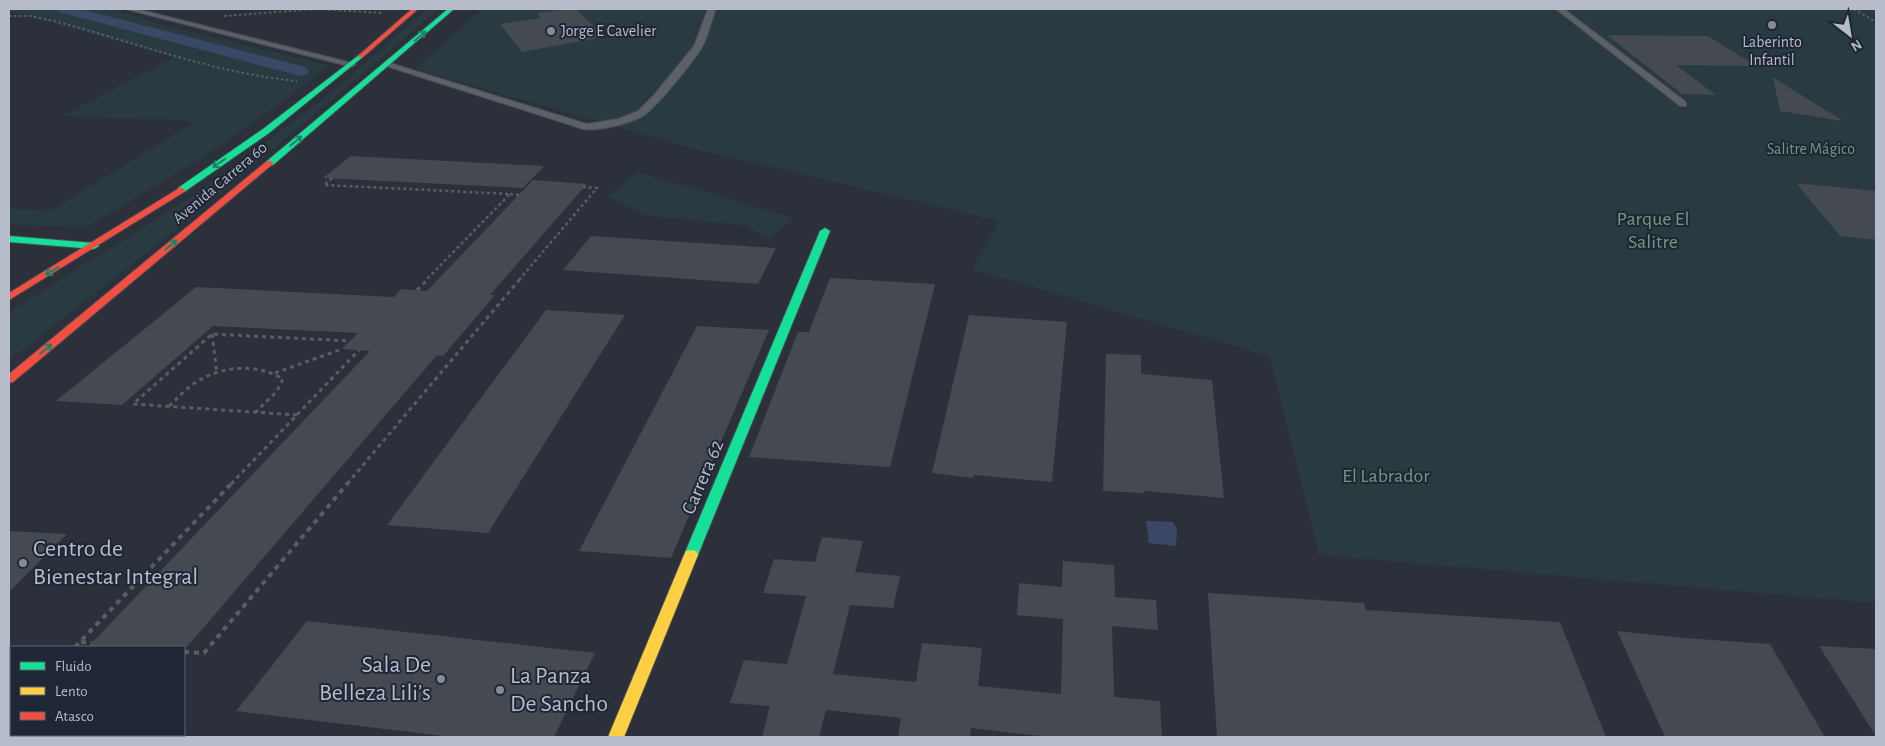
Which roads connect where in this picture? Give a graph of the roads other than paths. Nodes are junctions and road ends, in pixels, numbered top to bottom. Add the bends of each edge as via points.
1 (129, 9) edge
2 (415, 9) edge
3 (451, 9) edge
4 (712, 9) edge
5 (1560, 9) edge
6 (352, 64) junction
7 (387, 65) junction
8 (1682, 104) dead end
9 (825, 230) dead end
10 (9, 239) edge
11 (94, 246) junction
12 (9, 296) edge
13 (9, 380) edge
14 (616, 737) edge

1 - 6 lane
2 - 6 main road, Avenida Carrera 60
7 -> 3 main road, Avenida Carrera 60
4 - 7 lane via 698,48 657,97 641,113 600,126 570,122
5 - 8 lane
6 -> 11 main road, Avenida Carrera 60 via 269,129
13 -> 7 main road, Avenida Carrera 60
9 - 14 main road, Carrera 62
10 - 11 main road
11 -> 12 main road, Avenida Carrera 60

